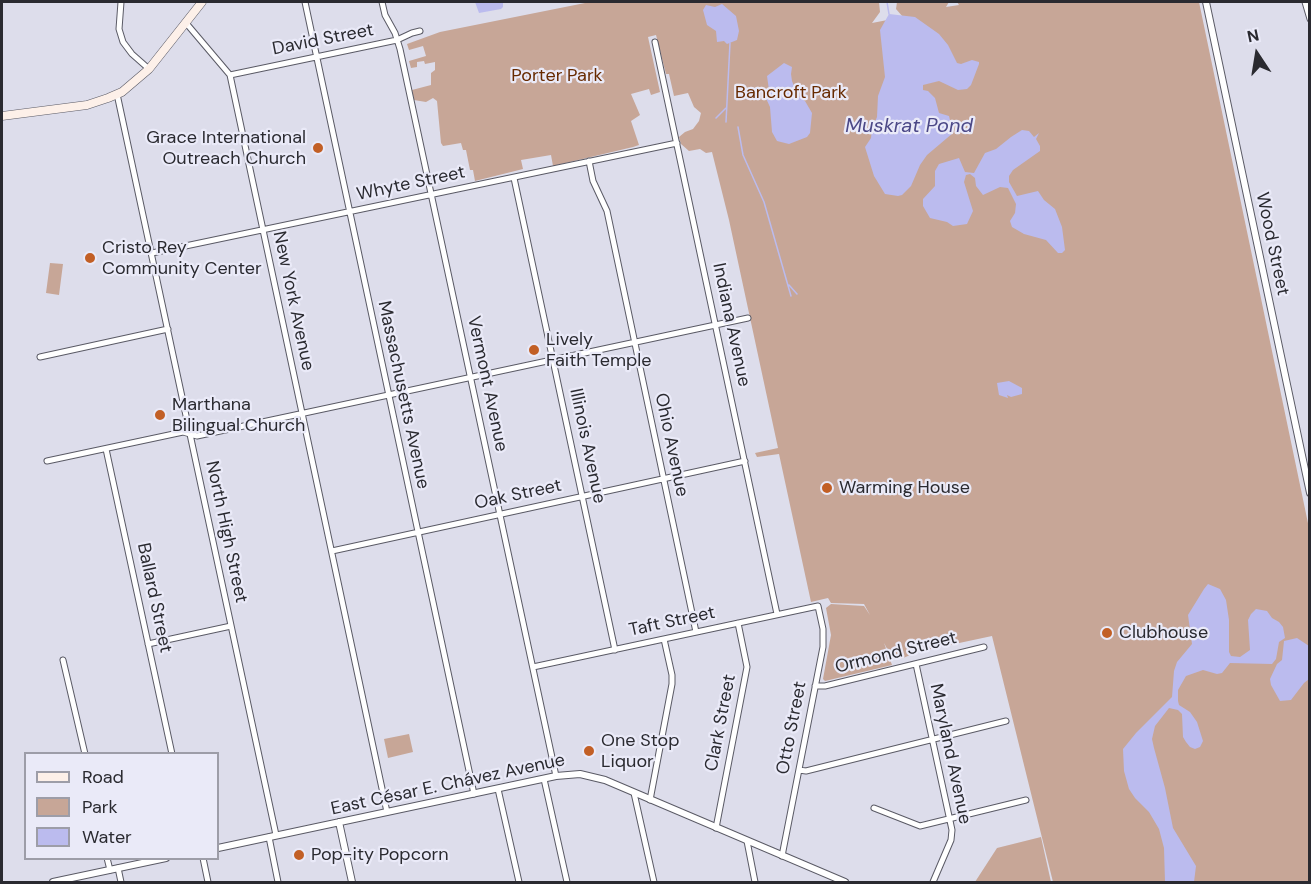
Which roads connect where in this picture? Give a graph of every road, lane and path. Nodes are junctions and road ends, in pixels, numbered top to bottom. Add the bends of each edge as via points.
1 (121, 2) edge
2 (202, 2) edge
3 (305, 2) edge
4 (382, 2) edge
5 (1206, 2) edge
6 (1305, 2) edge
7 (1310, 19) edge
8 (186, 23) junction
9 (420, 31) dead end
10 (397, 40) junction
11 (656, 42) dead end
12 (316, 57) junction
13 (149, 69) junction
14 (230, 75) junction
15 (117, 94) junction
16 (2, 116) edge
17 (677, 142) junction
18 (589, 161) junction
19 (514, 178) junction
20 (432, 195) junction
21 (348, 213) junction
22 (263, 230) junction
23 (152, 253) junction
24 (748, 318) dead end
25 (716, 324) junction
26 (168, 329) junction
27 (634, 342) junction
28 (40, 357) dead end
29 (553, 360) junction
30 (471, 377) junction
31 (388, 395) junction
32 (302, 413) junction
33 (190, 434) junction
34 (106, 449) junction
35 (47, 461) dead end
36 (745, 461) junction
37 (663, 479) junction
38 (1310, 493) edge
39 (582, 497) junction
40 (500, 514) junction
41 (417, 532) junction
42 (332, 550) junction
43 (818, 606) joint
44 (777, 614) junction
45 (738, 623) junction
46 (231, 627) junction
47 (696, 632) junction
48 (664, 639) junction
49 (148, 644) junction
50 (984, 647) dead end
51 (615, 650) junction
52 (63, 660) dead end
53 (916, 663) junction
54 (533, 667) junction
55 (815, 686) junction
56 (1006, 721) dead end
57 (932, 740) junction
58 (85, 752) edge
59 (172, 752) edge
60 (799, 770) junction
61 (556, 776) junction
62 (544, 779) junction
63 (498, 789) junction
64 (634, 793) junction
65 (474, 794) junction
66 (650, 800) junction
67 (1026, 800) dead end
68 (874, 808) dead end
69 (387, 812) junction
70 (950, 819) junction
71 (339, 822) junction
72 (716, 828) junction
73 (276, 835) junction
74 (269, 837) junction
75 (747, 841) junction
76 (219, 848) edge
77 (782, 856) junction
78 (108, 860) edge
79 (156, 860) edge
80 (202, 860) edge
81 (118, 868) junction
82 (110, 870) junction
83 (52, 882) edge
84 (121, 882) edge
85 (208, 882) edge
86 (278, 882) edge
87 (352, 882) edge
88 (519, 882) edge
89 (567, 882) edge
90 (654, 882) edge
91 (755, 882) edge
92 (845, 882) edge
93 (933, 882) edge

1 - 13 street via 119,29 123,42
2 - 8 main road
3 - 12 street, Massachusetts Avenue
4 - 10 street, Vermont Avenue
5 - 38 street, Wood Street
6 - 7 street
8 - 13 main road
8 - 14 street, New York Avenue
9 - 10 street, David Street
10 - 12 street, David Street
10 - 20 street, Vermont Avenue
11 - 17 street, Indiana Avenue
12 - 14 street, David Street
12 - 21 street, Massachusetts Avenue
13 - 15 main road
14 - 22 street, New York Avenue
15 - 16 main road via 87,105
15 - 23 street, North High Street
17 - 18 street, Whyte Street
17 - 25 street, Indiana Avenue
18 - 19 street, Whyte Street
18 - 27 street, Ohio Avenue via 593,181 607,211
19 - 20 street, Whyte Street
19 - 29 street, Illinois Avenue
20 - 21 street, Whyte Street
20 - 30 street, Vermont Avenue
21 - 22 street, Whyte Street
21 - 31 street, Massachusetts Avenue
22 - 23 street, Whyte Street
22 - 32 street, New York Avenue
23 - 26 street, North High Street
24 - 25 street
25 - 27 street
25 - 36 street, Indiana Avenue
26 - 28 street
26 - 33 street, North High Street
27 - 29 street
27 - 37 street, Ohio Avenue
29 - 30 street
29 - 39 street, Illinois Avenue
30 - 31 street
30 - 40 street, Vermont Avenue
31 - 32 street
31 - 41 street, Massachusetts Avenue
32 - 33 street via 199,436
32 - 42 street, New York Avenue
33 - 34 street via 183,432
33 - 46 street, North High Street
34 - 35 street
34 - 49 street, Ballard Street
36 - 37 street, Oak Street
36 - 44 street, Indiana Avenue
37 - 39 street, Oak Street
37 - 47 street, Ohio Avenue
39 - 40 street, Oak Street
39 - 51 street, Illinois Avenue
40 - 41 street, Oak Street
40 - 54 street, Vermont Avenue
41 - 42 street, Oak Street
41 - 65 street, Massachusetts Avenue
42 - 69 street, New York Avenue
43 - 44 street, Taft Street
43 - 55 street, Otto Street via 824,638
44 - 45 street, Taft Street
45 - 47 street, Taft Street
45 - 72 street, Clark Street via 747,667
46 - 49 street
46 - 73 street, North High Street
47 - 48 street, Taft Street
48 - 51 street, Taft Street
48 - 66 street via 672,684
49 - 59 street, Ballard Street
50 - 53 street, Ormond Street
51 - 54 street, Taft Street
52 - 58 street
53 - 55 street, Ormond Street
53 - 57 street, Maryland Avenue
54 - 61 street, Vermont Avenue
55 - 60 street, Otto Street
56 - 57 street
57 - 60 street
57 - 70 street, Maryland Avenue
60 - 77 street, Otto Street
61 - 62 street, East César E. Chávez Avenue
61 - 64 street, East César E. Chávez Avenue via 594,776
62 - 63 street, East César E. Chávez Avenue
62 - 89 street
63 - 65 street, East César E. Chávez Avenue
63 - 88 street
64 - 66 street, East César E. Chávez Avenue
64 - 90 street
65 - 69 street, East César E. Chávez Avenue
66 - 72 street, East César E. Chávez Avenue
67 - 70 street
68 - 70 street via 916,826
69 - 71 street, East César E. Chávez Avenue
70 - 93 street, Maryland Avenue via 951,840
71 - 73 street, East César E. Chávez Avenue
71 - 87 street
72 - 75 street, East César E. Chávez Avenue
73 - 74 street, East César E. Chávez Avenue
74 - 76 street, East César E. Chávez Avenue
74 - 86 street
75 - 77 street, East César E. Chávez Avenue
75 - 91 street
77 - 92 street, East César E. Chávez Avenue
78 - 82 street
79 - 81 street
80 - 85 street
81 - 82 street
81 - 84 street
82 - 83 street

